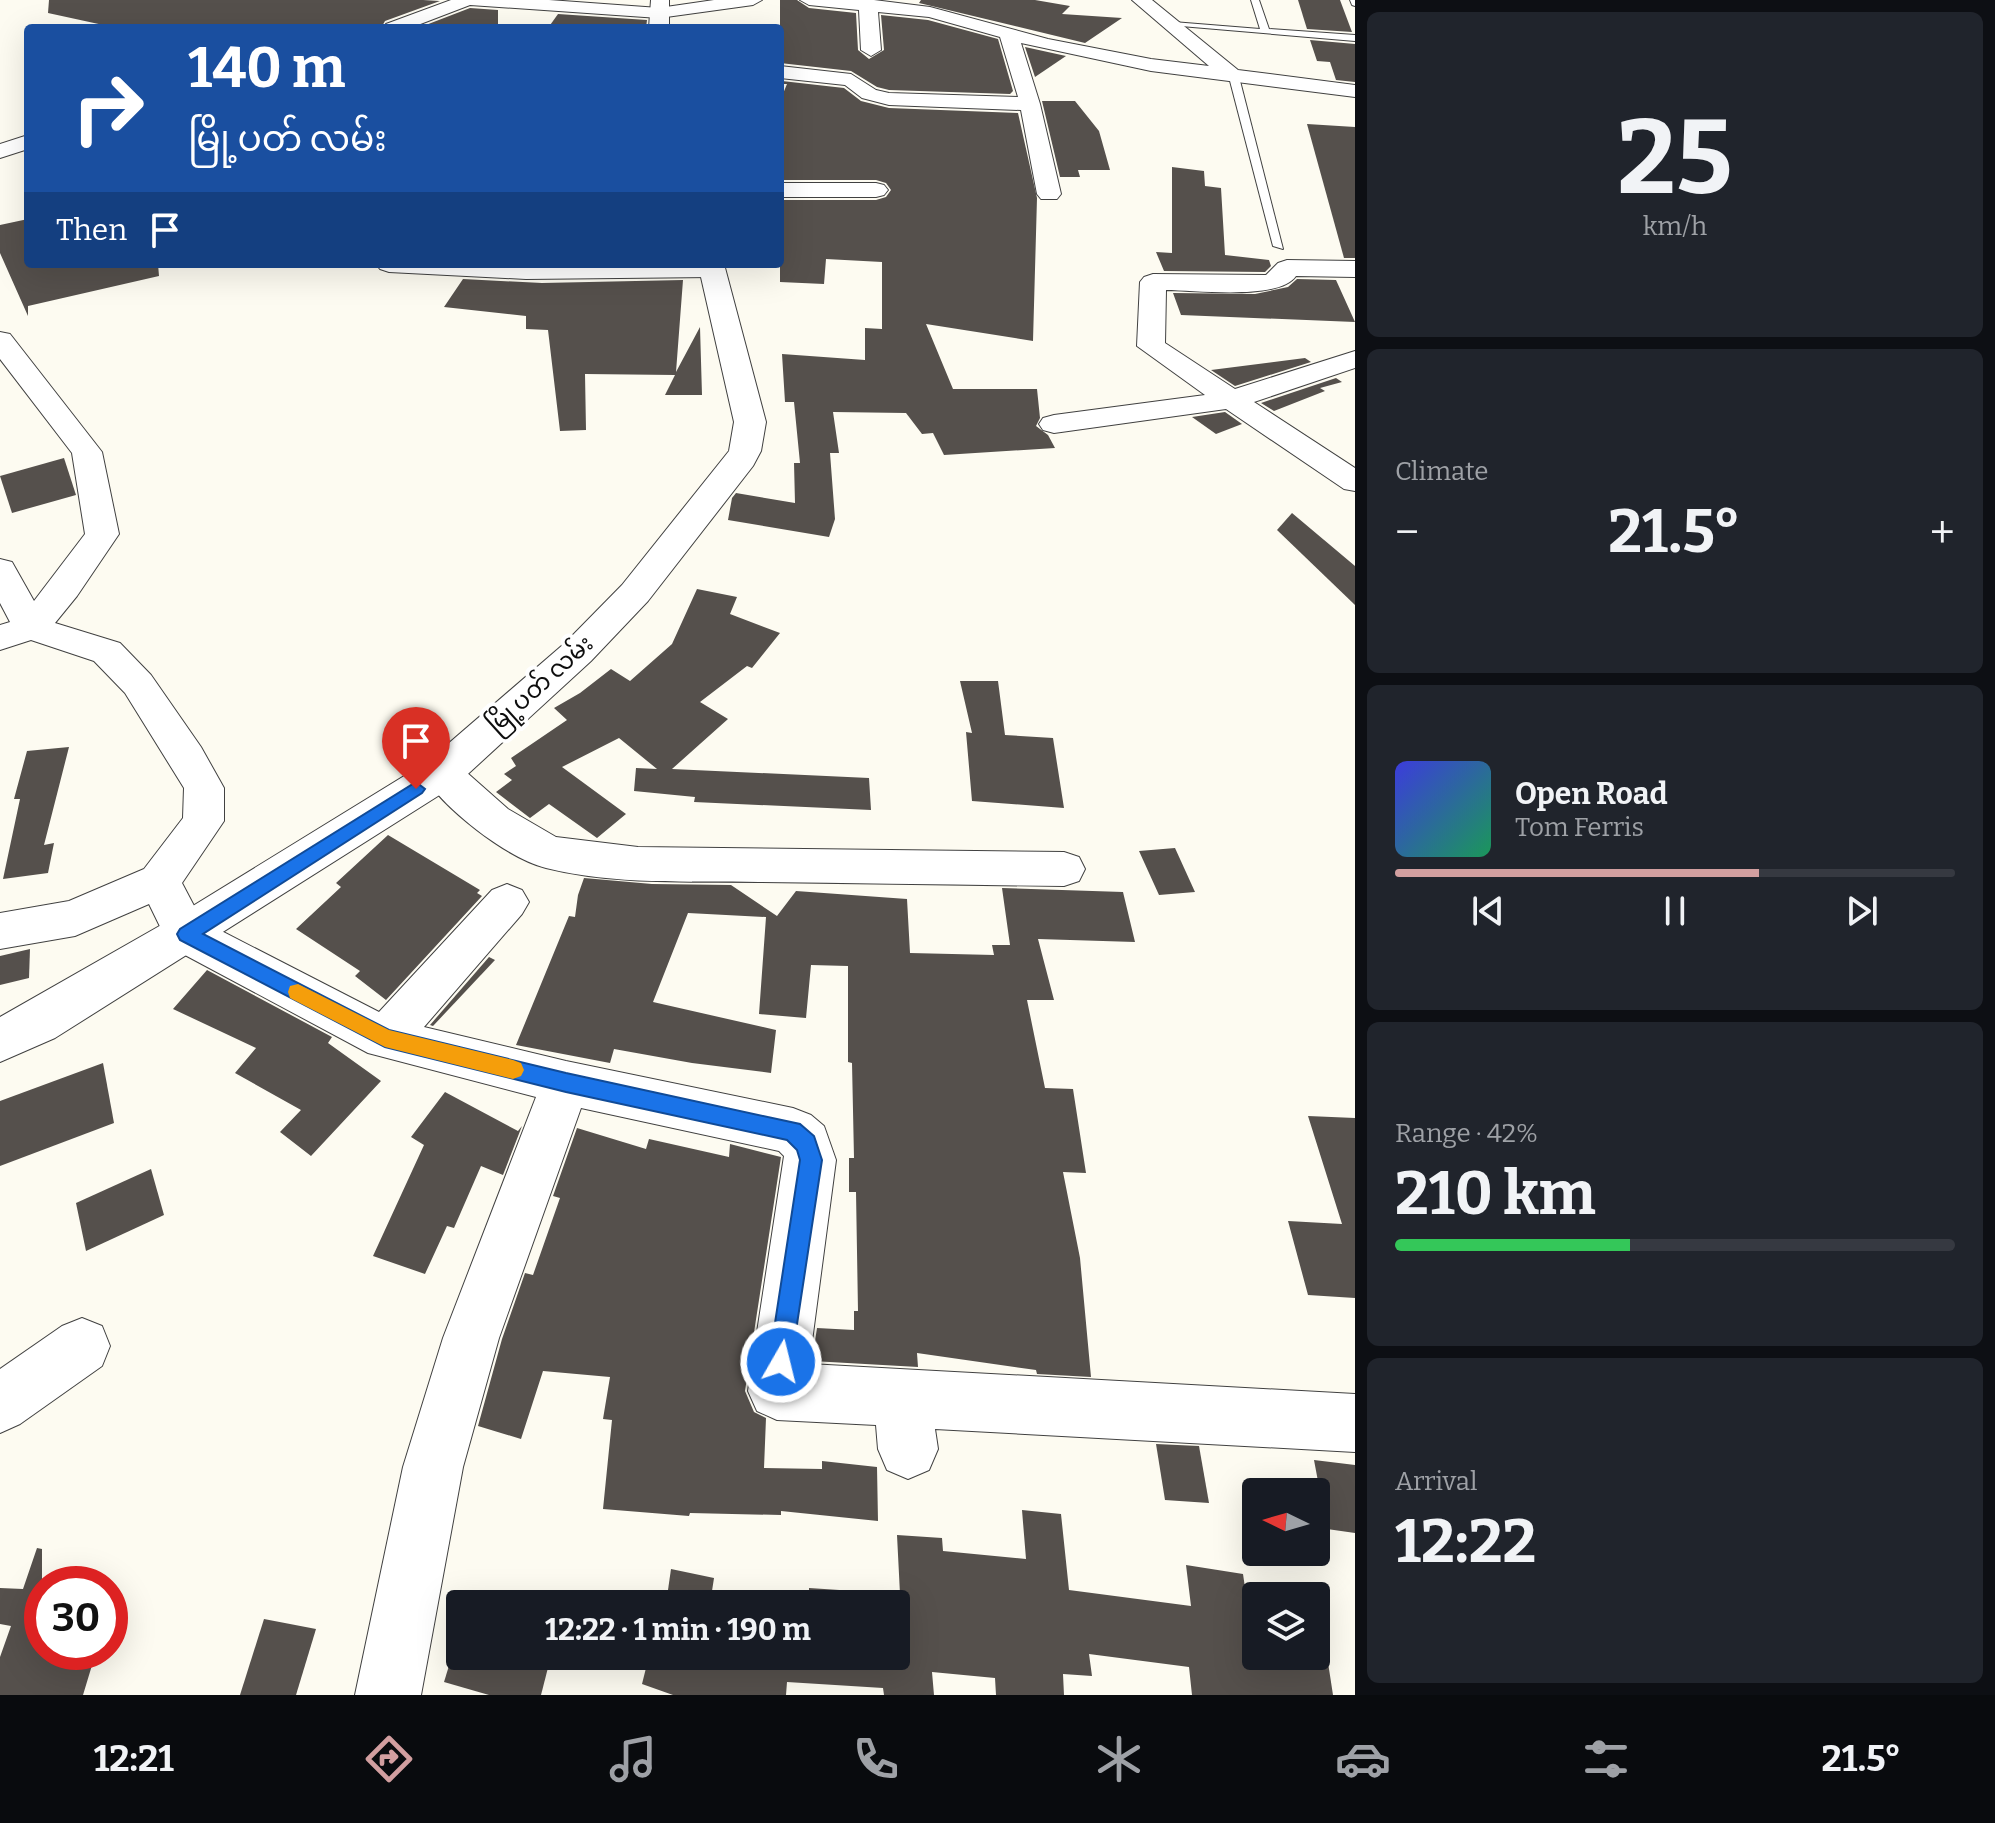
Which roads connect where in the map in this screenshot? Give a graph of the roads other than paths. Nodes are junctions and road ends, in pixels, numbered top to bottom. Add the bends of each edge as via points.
1 (470, 0) edge
2 (753, 0) edge
3 (809, 0) edge
4 (1141, 0) edge
5 (1255, 0) edge
6 (880, 3) edge
7 (659, 14) edge
8 (404, 24) edge
9 (1173, 25) junction
10 (1266, 32) junction
11 (1009, 35) junction
12 (1355, 38) edge
13 (871, 50) dead end
14 (784, 72) edge
15 (1234, 77) junction
16 (1355, 91) edge
17 (1030, 104) junction
18 (24, 143) edge
19 (0, 151) edge
20 (784, 190) edge
21 (876, 190) dead end
22 (1049, 194) dead end
23 (1279, 246) dead end
24 (467, 268) edge
25 (638, 268) edge
26 (712, 268) edge
27 (1355, 269) edge
28 (0, 340) edge
29 (1351, 365) edge
30 (1230, 400) junction
31 (1054, 424) dead end
32 (1355, 482) edge
33 (0, 570) edge
34 (16, 633) edge
35 (442, 773) junction
36 (1064, 869) dead end
37 (159, 881) junction
38 (507, 902) dead end
39 (0, 931) edge
40 (186, 934) junction
41 (385, 1038) junction
42 (0, 1040) edge
43 (566, 1083) junction
44 (82, 1346) dead end
45 (0, 1404) edge
46 (1355, 1423) edge
47 (388, 1695) edge

1 - 7 street
1 - 8 street
2 - 7 street
3 - 6 street
4 - 9 street
5 - 10 lane
6 - 11 street via 978,17
6 - 13 street
9 - 10 lane
9 - 15 street
10 - 12 lane
11 - 15 street
11 - 17 street
14 - 17 street via 851,80 869,94 889,99
15 - 16 street
15 - 23 lane
17 - 22 street
18 - 19 street
20 - 21 street
24 - 25 street
26 - 35 street, မြို့ပတ် လမ်း via 750,422 741,459 635,593 578,652
27 - 30 street via 1287,268 1271,283 1153,282 1151,346
28 - 34 street via 87,452 102,534 65,588
29 - 30 street
30 - 31 street
30 - 32 street
33 - 34 street
34 - 37 street via 107,652 138,684 187,757 204,788 203,821
35 - 36 street via 493,820 548,852 638,864
35 - 40 street, မြို့ပတ် လမ်း
37 - 39 street via 75,918
37 - 40 street
38 - 41 street
40 - 41 street
40 - 42 street, မြို့ပတ် လမ်း via 38,1023
41 - 43 street
43 - 46 street via 793,1131 806,1143 811,1160 777,1391 905,1424
43 - 47 street via 471,1338 433,1467
44 - 45 street

